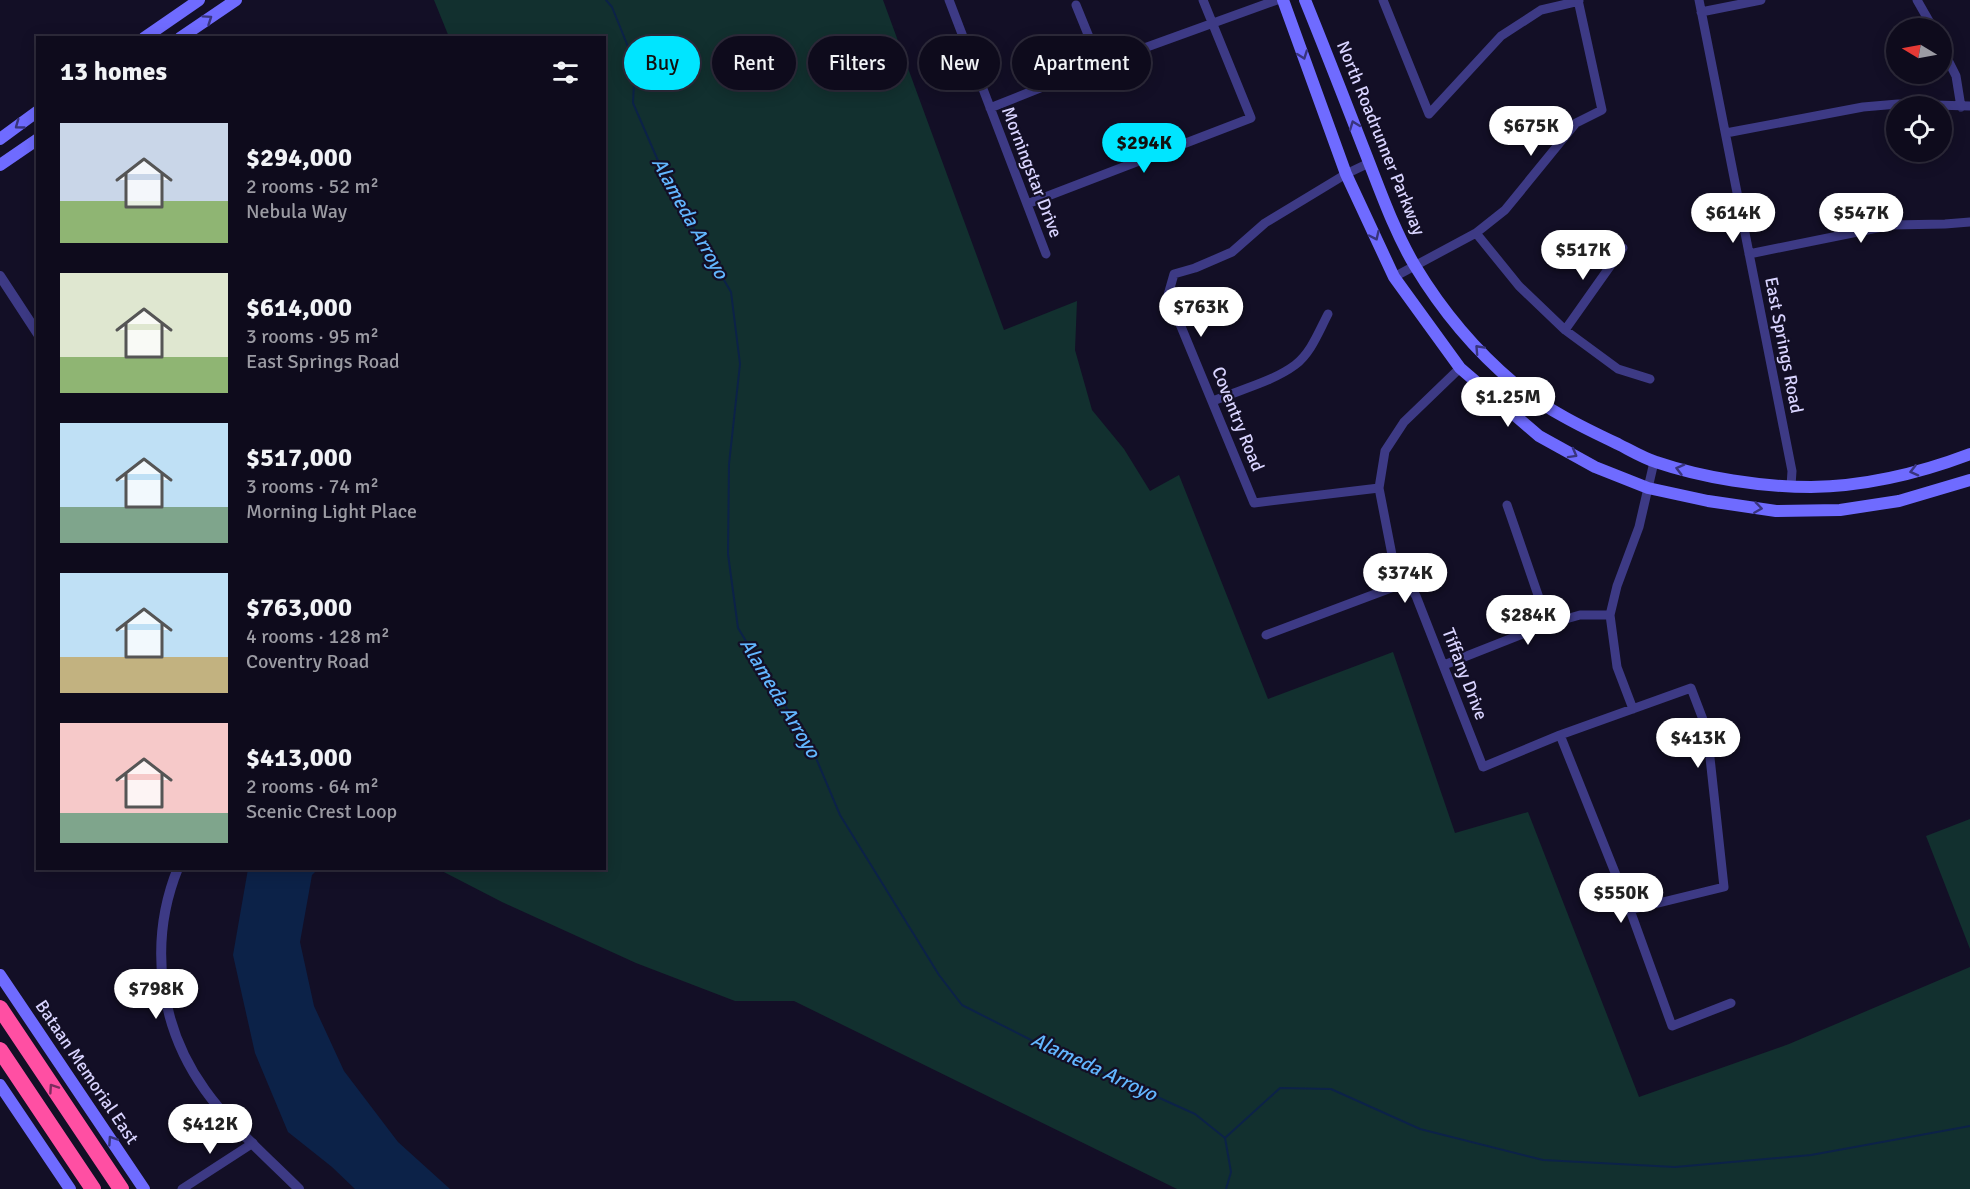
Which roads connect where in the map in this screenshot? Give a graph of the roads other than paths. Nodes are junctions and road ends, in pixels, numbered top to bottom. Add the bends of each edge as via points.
1 (199, 0) edge
2 (237, 0) edge
3 (949, 0) edge
4 (1203, 0) edge
5 (1277, 0) edge
6 (1282, 0) edge
7 (1305, 0) edge
8 (1383, 0) edge
9 (1699, 0) edge
10 (1761, 0) edge
11 (1917, 0) edge
12 (1578, 1) edge
13 (1076, 4) dead end
14 (1701, 12) junction
15 (1927, 18) edge
16 (1213, 23) junction
17 (147, 36) edge
18 (183, 36) edge
19 (1089, 36) edge
20 (1151, 45) edge
21 (1952, 68) edge
22 (1035, 90) edge
23 (1965, 106) edge
24 (990, 108) junction
25 (36, 112) edge
26 (1725, 133) junction
27 (0, 139) edge
28 (36, 140) edge
29 (1369, 162) junction
30 (0, 165) edge
31 (1346, 174) junction
32 (1027, 204) junction
33 (1970, 222) edge
34 (1476, 233) junction
35 (1623, 248) dead end
36 (1046, 254) dead end
37 (1749, 254) junction
38 (1415, 266) junction
39 (0, 276) edge
40 (1394, 277) junction
41 (1328, 314) dead end
42 (1565, 330) junction
43 (36, 331) edge
44 (1460, 368) junction
45 (1650, 379) dead end
46 (1213, 401) junction
47 (1970, 454) edge
48 (1654, 462) junction
49 (1970, 480) edge
50 (1791, 486) junction
51 (1379, 488) junction
52 (1648, 488) junction
53 (1507, 505) dead end
54 (1407, 582) junction
55 (1610, 615) junction
56 (1548, 624) junction
57 (1266, 635) dead end
58 (1444, 665) junction
59 (1633, 709) junction
60 (1560, 735) junction
61 (176, 870) edge
62 (1630, 910) junction
63 (0, 975) edge
64 (1731, 1003) dead end
65 (0, 1008) edge
66 (0, 1050) edge
67 (0, 1085) edge
68 (253, 1143) junction
69 (70, 1189) edge
70 (93, 1189) edge
71 (121, 1189) edge
72 (144, 1189) edge
73 (182, 1189) edge
74 (299, 1189) edge

1 - 17 main road
18 -> 2 main road
3 - 24 street, Morningstar Drive
4 - 16 street
5 - 16 street
6 -> 31 main road
29 -> 7 main road, North Roadrunner Parkway
8 - 12 street via 1429,114 1501,36 1541,9
9 - 14 street, East Springs Road
10 - 14 street
11 - 15 street
12 - 34 street via 1602,110 1576,123 1505,210
13 - 19 street
14 - 26 street, East Springs Road
16 - 20 street
16 - 32 street via 1251,118
21 - 23 street
22 - 24 street
23 - 26 street via 1863,107
24 - 32 street, Morningstar Drive
25 -> 27 main road
26 - 37 street, East Springs Road
28 - 30 main road
29 - 31 street, Coventry Road
29 - 38 main road, North Roadrunner Parkway
31 -> 40 main road
31 - 46 street, Coventry Road via 1265,223 1232,252 1174,274 1168,295
32 - 36 street, Morningstar Drive
33 - 37 street via 1892,225
34 - 38 street
34 - 42 street via 1519,286
35 - 42 street
37 - 50 street, East Springs Road via 1792,471
38 - 40 street
48 -> 38 main road, North Roadrunner Parkway via 1586,429 1514,383 1466,334
39 - 43 street
40 - 44 main road
41 - 46 street via 1310,348 1296,364
42 - 45 street via 1618,369
44 - 51 street, Tiffany Drive via 1404,422 1385,451
44 -> 52 main road via 1539,435 1595,467
46 - 51 street, Coventry Road via 1254,503
47 -> 50 main road, North Roadrunner Parkway via 1911,473 1856,484
50 -> 48 main road, North Roadrunner Parkway via 1707,476
48 - 52 street
52 -> 49 main road via 1776,511 1840,510 1899,501
51 - 54 street, Tiffany Drive via 1393,560
52 - 55 street
53 - 56 street
54 - 57 street
54 - 58 street, Tiffany Drive
55 - 56 street via 1580,615
55 - 59 street via 1617,667
56 - 58 street
58 - 60 street, Tiffany Drive via 1483,767
59 - 60 street
59 - 62 street via 1691,688 1707,730 1724,887
60 - 62 street
61 - 68 street via 162,928 162,972 169,1013 189,1064 206,1091
62 - 64 street via 1672,1026
72 -> 63 main road, Bataan Memorial East
71 -> 65 highway
66 - 70 highway
67 - 69 main road
68 - 73 street
68 - 74 street

